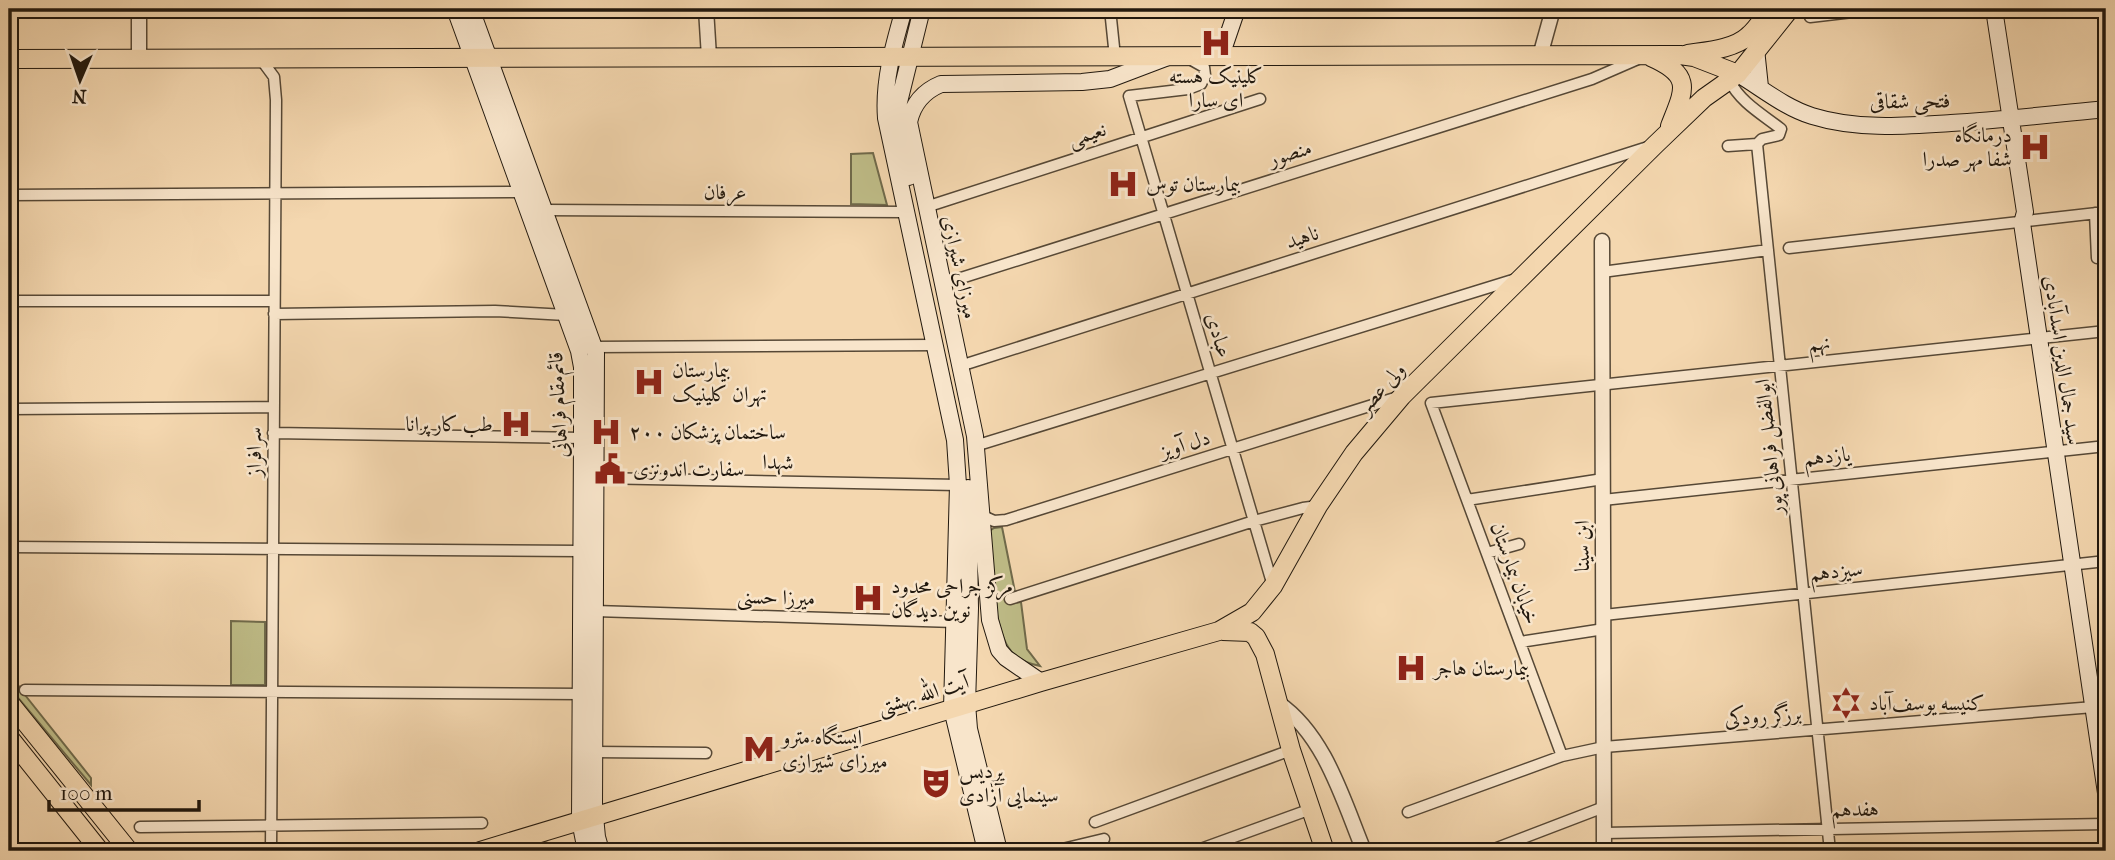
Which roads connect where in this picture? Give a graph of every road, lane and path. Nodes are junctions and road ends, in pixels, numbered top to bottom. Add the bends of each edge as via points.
1 (139, 9) edge
2 (455, 9) edge
3 (471, 9) edge
4 (706, 9) edge
5 (904, 9) edge
6 (922, 9) edge
7 (1110, 9) edge
8 (1237, 9) edge
9 (1553, 9) edge
10 (1770, 9) edge
11 (1790, 9) edge
12 (1878, 9) edge
13 (1984, 9) edge
14 (1994, 9) edge
15 (1810, 17) dead end
16 (1756, 50) junction
17 (1681, 55) junction
18 (1221, 56) junction
19 (1540, 56) junction
20 (1647, 56) junction
21 (709, 57) junction
22 (899, 57) junction
23 (1115, 57) junction
24 (1177, 57) junction
25 (139, 58) junction
26 (260, 58) junction
27 (481, 58) junction
28 (9, 59) edge
29 (1731, 74) junction
30 (1760, 87) junction
31 (1260, 99) dead end
32 (2106, 109) edge
33 (2005, 119) junction
34 (1141, 137) junction
35 (1661, 139) junction
36 (1757, 144) junction
37 (1728, 146) dead end
38 (521, 192) junction
39 (9, 194) edge
40 (275, 194) junction
41 (926, 207) junction
42 (544, 210) junction
43 (905, 212) junction
44 (2101, 212) edge
45 (1163, 213) junction
46 (2022, 223) junction
47 (1602, 241) dead end
48 (1789, 248) dead end
49 (1768, 250) junction
50 (2106, 257) edge
51 (1602, 272) junction
52 (1522, 277) junction
53 (942, 284) junction
54 (1187, 294) junction
55 (9, 301) edge
56 (274, 301) junction
57 (274, 314) junction
58 (566, 315) junction
59 (2106, 331) edge
60 (2039, 339) junction
61 (934, 345) junction
62 (595, 347) junction
63 (960, 366) junction
64 (1780, 367) junction
65 (1211, 374) junction
66 (1602, 386) junction
67 (1402, 396) junction
68 (1431, 404) joint
69 (274, 408) junction
70 (9, 409) edge
71 (273, 433) junction
72 (582, 438) junction
73 (975, 446) junction
74 (2106, 446) edge
75 (1233, 449) junction
76 (2055, 451) junction
77 (596, 478) junction
78 (1603, 479) junction
79 (1792, 479) junction
80 (958, 485) junction
81 (1603, 499) junction
82 (1467, 500) junction
83 (1318, 506) junction
84 (981, 515) junction
85 (1254, 521) junction
86 (1519, 544) dead end
87 (9, 547) edge
88 (273, 549) junction
89 (582, 551) junction
90 (1487, 553) junction
91 (2106, 561) edge
92 (2072, 565) junction
93 (1273, 586) junction
94 (1803, 594) junction
95 (1010, 598) dead end
96 (595, 611) junction
97 (955, 622) junction
98 (1604, 622) junction
99 (1219, 631) junction
100 (1520, 642) junction
101 (1041, 682) junction
102 (25, 690) dead end
103 (272, 692) junction
104 (582, 694) junction
105 (9, 702) edge
106 (1278, 703) junction
107 (959, 706) junction
108 (2100, 706) edge
109 (1817, 731) junction
110 (9, 737) edge
111 (1604, 747) junction
112 (1291, 750) junction
113 (594, 752) junction
114 (706, 753) dead end
115 (1562, 756) junction
116 (2106, 793) edge
117 (1604, 807) junction
118 (1311, 809) junction
119 (1408, 812) dead end
120 (587, 819) junction
121 (1095, 822) dead end
122 (482, 823) dead end
123 (2106, 824) edge
124 (271, 826) junction
125 (140, 827) dead end
126 (1827, 829) junction
127 (1604, 833) junction
128 (1104, 839) dead end
129 (506, 843) junction
130 (100, 851) edge
131 (129, 851) edge
132 (271, 851) edge
133 (480, 851) edge
134 (548, 851) edge
135 (586, 851) edge
136 (601, 851) edge
137 (986, 851) edge
138 (999, 851) edge
139 (1054, 851) edge
140 (1195, 851) edge
141 (1325, 851) edge
142 (1364, 851) edge
143 (1489, 851) edge
144 (1605, 851) edge
145 (1830, 851) edge

1 - 25 street
2 - 27 main road, قائم‌مقام فراهانی
3 - 27 main road, قائم‌مقام فراهانی
4 - 21 street
5 - 22 main road, میرزای شیرازی
6 - 22 main road, میرزای شیرازی
7 - 23 street
8 - 18 main road
9 - 19 street
10 - 17 main road via 1743,40
11 - 16 main road, ولی عصر
12 - 15 street
13 - 33 main road, سید جمال الدین اسدآبادی
14 - 33 main road, سید جمال الدین اسدآبادی
16 - 29 main road, ولی عصر
16 - 30 main road
17 - 20 main road
17 - 29 main road
18 - 19 main road
18 - 24 main road
19 - 20 main road
20 - 35 main road via 1676,70 1682,84 1681,98
20 - 45 street, منصور via 1592,79
21 - 22 main road
21 - 27 main road
22 - 23 main road
22 - 43 main road, میرزای شیرازی via 885,105
22 - 107 main road, میرزای شیرازی via 899,127 965,438 970,548
23 - 24 main road
24 - 34 street, عبادی via 1204,68 1201,84 1129,96
24 - 41 main road, میرزای شیرازی via 1110,79 935,86 918,100 909,122
25 - 26 main road
25 - 28 main road
26 - 27 main road
26 - 40 street, سرافراز via 276,85
27 - 38 main road, قائم‌مقام فراهانی
27 - 42 main road, قائم‌مقام فراهانی
29 - 30 main road, فتحی شقاقی
29 - 35 main road, ولی عصر
29 - 36 street via 1740,96 1781,129 1779,135
30 - 33 main road, فتحی شقاقی via 1811,116 1862,125 1900,127
31 - 34 street, نعیمی
32 - 33 main road, فتحی شقاقی
33 - 46 main road, سید جمال الدین اسدآبادی via 2015,213
34 - 41 street, نعیمی
34 - 45 street, عبادی
35 - 52 main road, ولی عصر
35 - 54 street, ناهید
36 - 37 street
36 - 49 street, ابوالفضل فراهانی پور
38 - 40 street
38 - 58 main road, قائم‌مقام فراهانی
39 - 40 street
40 - 56 street, سرافراز
41 - 53 main road, میرزای شیرازی
42 - 43 street, عرفان
42 - 62 main road, قائم‌مقام فراهانی
43 - 61 main road, میرزای شیرازی
44 - 46 street
44 - 50 street via 2097,258
45 - 53 street, منصور
45 - 54 street, عبادی
46 - 48 street
46 - 60 main road, سید جمال الدین اسدآبادی
47 - 51 street, ابن سینا
49 - 51 street
49 - 64 street, ابوالفضل فراهانی پور
51 - 66 street, ابن سینا
52 - 65 street
52 - 67 main road, ولی عصر
53 - 63 main road, میرزای شیرازی
54 - 63 street, ناهید
54 - 65 street, عبادی
55 - 56 street
56 - 57 street, سرافراز
57 - 58 street
57 - 69 street, سرافراز
58 - 72 main road, قائم‌مقام فراهانی via 582,367
59 - 60 street, نهم
60 - 64 street, نهم
60 - 76 main road, سید جمال الدین اسدآبادی
61 - 62 street
61 - 80 main road, میرزای شیرازی via 955,440
62 - 77 main road, قائم‌مقام فراهانی
63 - 73 main road, میرزای شیرازی
64 - 66 street, نهم
64 - 79 street, ابوالفضل فراهانی پور
65 - 73 street
65 - 75 street, عبادی
66 - 68 street, نهم
66 - 78 street, ابن سینا
67 - 75 street, دل آویز
67 - 83 main road, ولی عصر via 1354,453
68 - 82 street, خیابان بیمارستان
69 - 70 street
69 - 71 street, سرافراز
71 - 72 street
71 - 88 street, سرافراز
72 - 89 main road, قائم‌مقام فراهانی
73 - 84 main road, میرزای شیرازی
74 - 76 street, یازدهم
75 - 84 street, دل آویز via 1006,520
75 - 85 street, عبادی
76 - 79 street, یازدهم
76 - 92 main road, سید جمال الدین اسدآبادی
77 - 80 street, شهدا
77 - 96 main road, قائم‌مقام فراهانی
78 - 81 street, ابن سینا
78 - 82 street
79 - 81 street, یازدهم
79 - 94 street, ابوالفضل فراهانی پور
80 - 97 main road, میرزای شیرازی
81 - 98 street, ابن سینا
82 - 90 street, خیابان بیمارستان
83 - 85 street
83 - 93 main road, ولی عصر
84 - 101 main road, میرزای شیرازی via 995,639 1011,663
85 - 93 street, عبادی
85 - 95 street
86 - 90 street
87 - 88 street
88 - 89 street
88 - 103 street, سرافراز
89 - 104 main road, قائم‌مقام فراهانی
90 - 100 street, خیابان بیمارستان
91 - 92 street, سیزدهم
92 - 94 street, سیزدهم
92 - 108 main road, سید جمال الدین اسدآبادی
93 - 99 main road, ولی عصر via 1252,612
94 - 98 street, سیزدهم
94 - 109 street, ابوالفضل فراهانی پور
96 - 97 street, میرزا حسنی
96 - 113 main road, قائم‌مقام فراهانی
97 - 107 main road, میرزای شیرازی
98 - 100 street, سیزدهم
98 - 111 street, ابن سینا
99 - 101 main road, آیت الله بهشتی
99 - 106 main road via 1245,631 1256,637
100 - 115 street, خیابان بیمارستان
101 - 107 main road, آیت الله بهشتی
102 - 103 street
103 - 104 street
103 - 124 street, سرافراز
104 - 120 main road, قائم‌مقام فراهانی
105 - 131 main road
106 - 112 main road
106 - 142 street via 1298,719 1318,746
107 - 120 main road, آیت الله بهشتی
107 - 137 main road
107 - 138 main road via 970,729
108 - 109 street, برزگر رودکی
108 - 116 main road, سید جمال الدین اسدآبادی
109 - 111 street, برزگر رودکی
109 - 126 street, ابوالفضل فراهانی پور
110 - 130 main road
111 - 115 street, برزگر رودکی
111 - 117 street, ابن سینا
112 - 118 main road
112 - 121 street
113 - 114 street
113 - 120 main road, قائم‌مقام فراهانی
115 - 119 street, برزگر رودکی
117 - 127 street, ابن سینا
117 - 143 street
118 - 140 street
118 - 141 main road
120 - 129 main road, آیت الله بهشتی
120 - 135 main road
120 - 136 main road
122 - 124 street
123 - 126 street, هفدهم
124 - 125 street
124 - 132 street, سرافراز
126 - 127 street, هفدهم
126 - 145 street, ابوالفضل فراهانی پور
127 - 144 street, ابن سینا
128 - 139 street
129 - 133 main road, آیت الله بهشتی
129 - 134 main road

